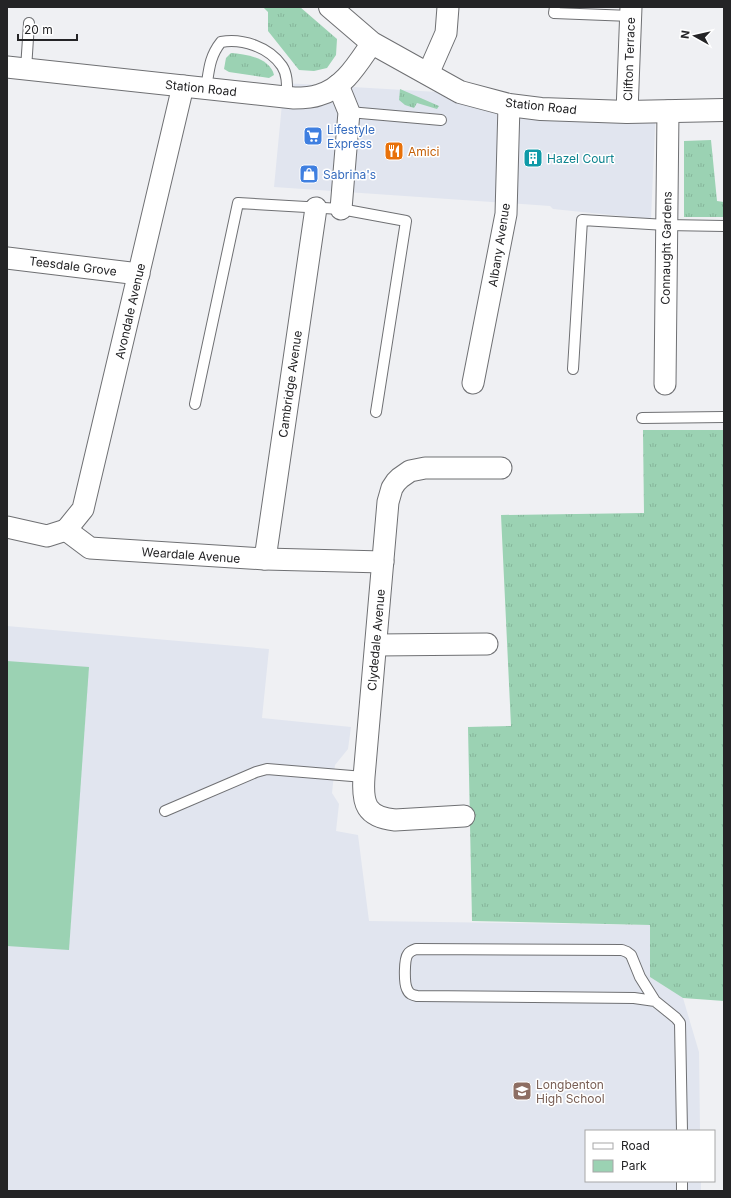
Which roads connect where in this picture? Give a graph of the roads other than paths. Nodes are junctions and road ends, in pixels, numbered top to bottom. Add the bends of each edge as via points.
1 (330, 7) edge
2 (448, 7) edge
3 (555, 7) edge
4 (631, 11) edge
5 (29, 23) dead end
6 (372, 43) junction
7 (16, 68) edge
8 (428, 74) junction
9 (338, 85) junction
10 (183, 86) junction
11 (206, 89) junction
12 (287, 97) junction
13 (509, 105) junction
14 (724, 110) edge
15 (668, 111) junction
16 (349, 112) junction
17 (627, 112) junction
18 (441, 120) dead end
19 (316, 208) junction
20 (341, 209) junction
21 (666, 225) junction
22 (724, 226) edge
23 (7, 258) edge
24 (139, 274) junction
25 (573, 369) dead end
26 (473, 383) dead end
27 (665, 384) dead end
28 (195, 404) dead end
29 (376, 412) dead end
30 (724, 417) edge
31 (642, 418) dead end
32 (501, 468) dead end
33 (7, 527) edge
34 (66, 530) junction
35 (265, 559) junction
36 (383, 562) junction
37 (487, 644) dead end
38 (376, 645) junction
39 (364, 778) junction
40 (165, 811) dead end
41 (464, 816) dead end
42 (655, 1001) junction
43 (682, 1130) edge

1 - 6 main road, Station Road
2 - 8 street via 446,33
3 - 4 lane via 554,13
4 - 17 street, Clifton Terrace
5 - 7 lane
6 - 8 main road, Station Road
6 - 9 street, Station Road via 352,71
7 - 10 street, Station Road
8 - 13 main road, Station Road via 460,92
9 - 12 street, Station Road via 320,95 307,98
9 - 16 street
10 - 11 street, Station Road
10 - 24 street, Avondale Avenue
11 - 12 street, Station Road
11 - 12 lane via 215,50 221,42 231,40 260,47 272,56 282,67 287,80
13 - 17 main road, Station Road via 541,109
13 - 26 street, Albany Avenue via 506,214
14 - 15 main road, Station Road
15 - 17 main road, Station Road
15 - 21 street, Connaught Gardens
16 - 18 lane
16 - 20 street
19 - 20 lane
19 - 28 lane via 238,203
19 - 35 street, Cambridge Avenue
20 - 29 lane via 406,221
21 - 22 lane
21 - 25 lane via 582,220
21 - 27 street, Connaught Gardens
23 - 24 street, Teesdale Grove
24 - 34 street, Avondale Avenue via 83,509
30 - 31 lane
32 - 36 street, Clydedale Avenue via 425,468 410,471 400,478 392,488 388,502
33 - 34 street via 48,536
34 - 35 street, Weardale Avenue via 90,548
35 - 36 street, Weardale Avenue
36 - 38 street, Clydedale Avenue
37 - 38 street
38 - 39 street, Clydedale Avenue
39 - 40 lane via 267,769
39 - 41 street, Clydedale Avenue via 365,802 379,816 395,820
42 - 42 lane via 634,998 417,996 407,991 406,960 410,951 416,950 622,950 630,955
42 - 43 lane via 680,1024

